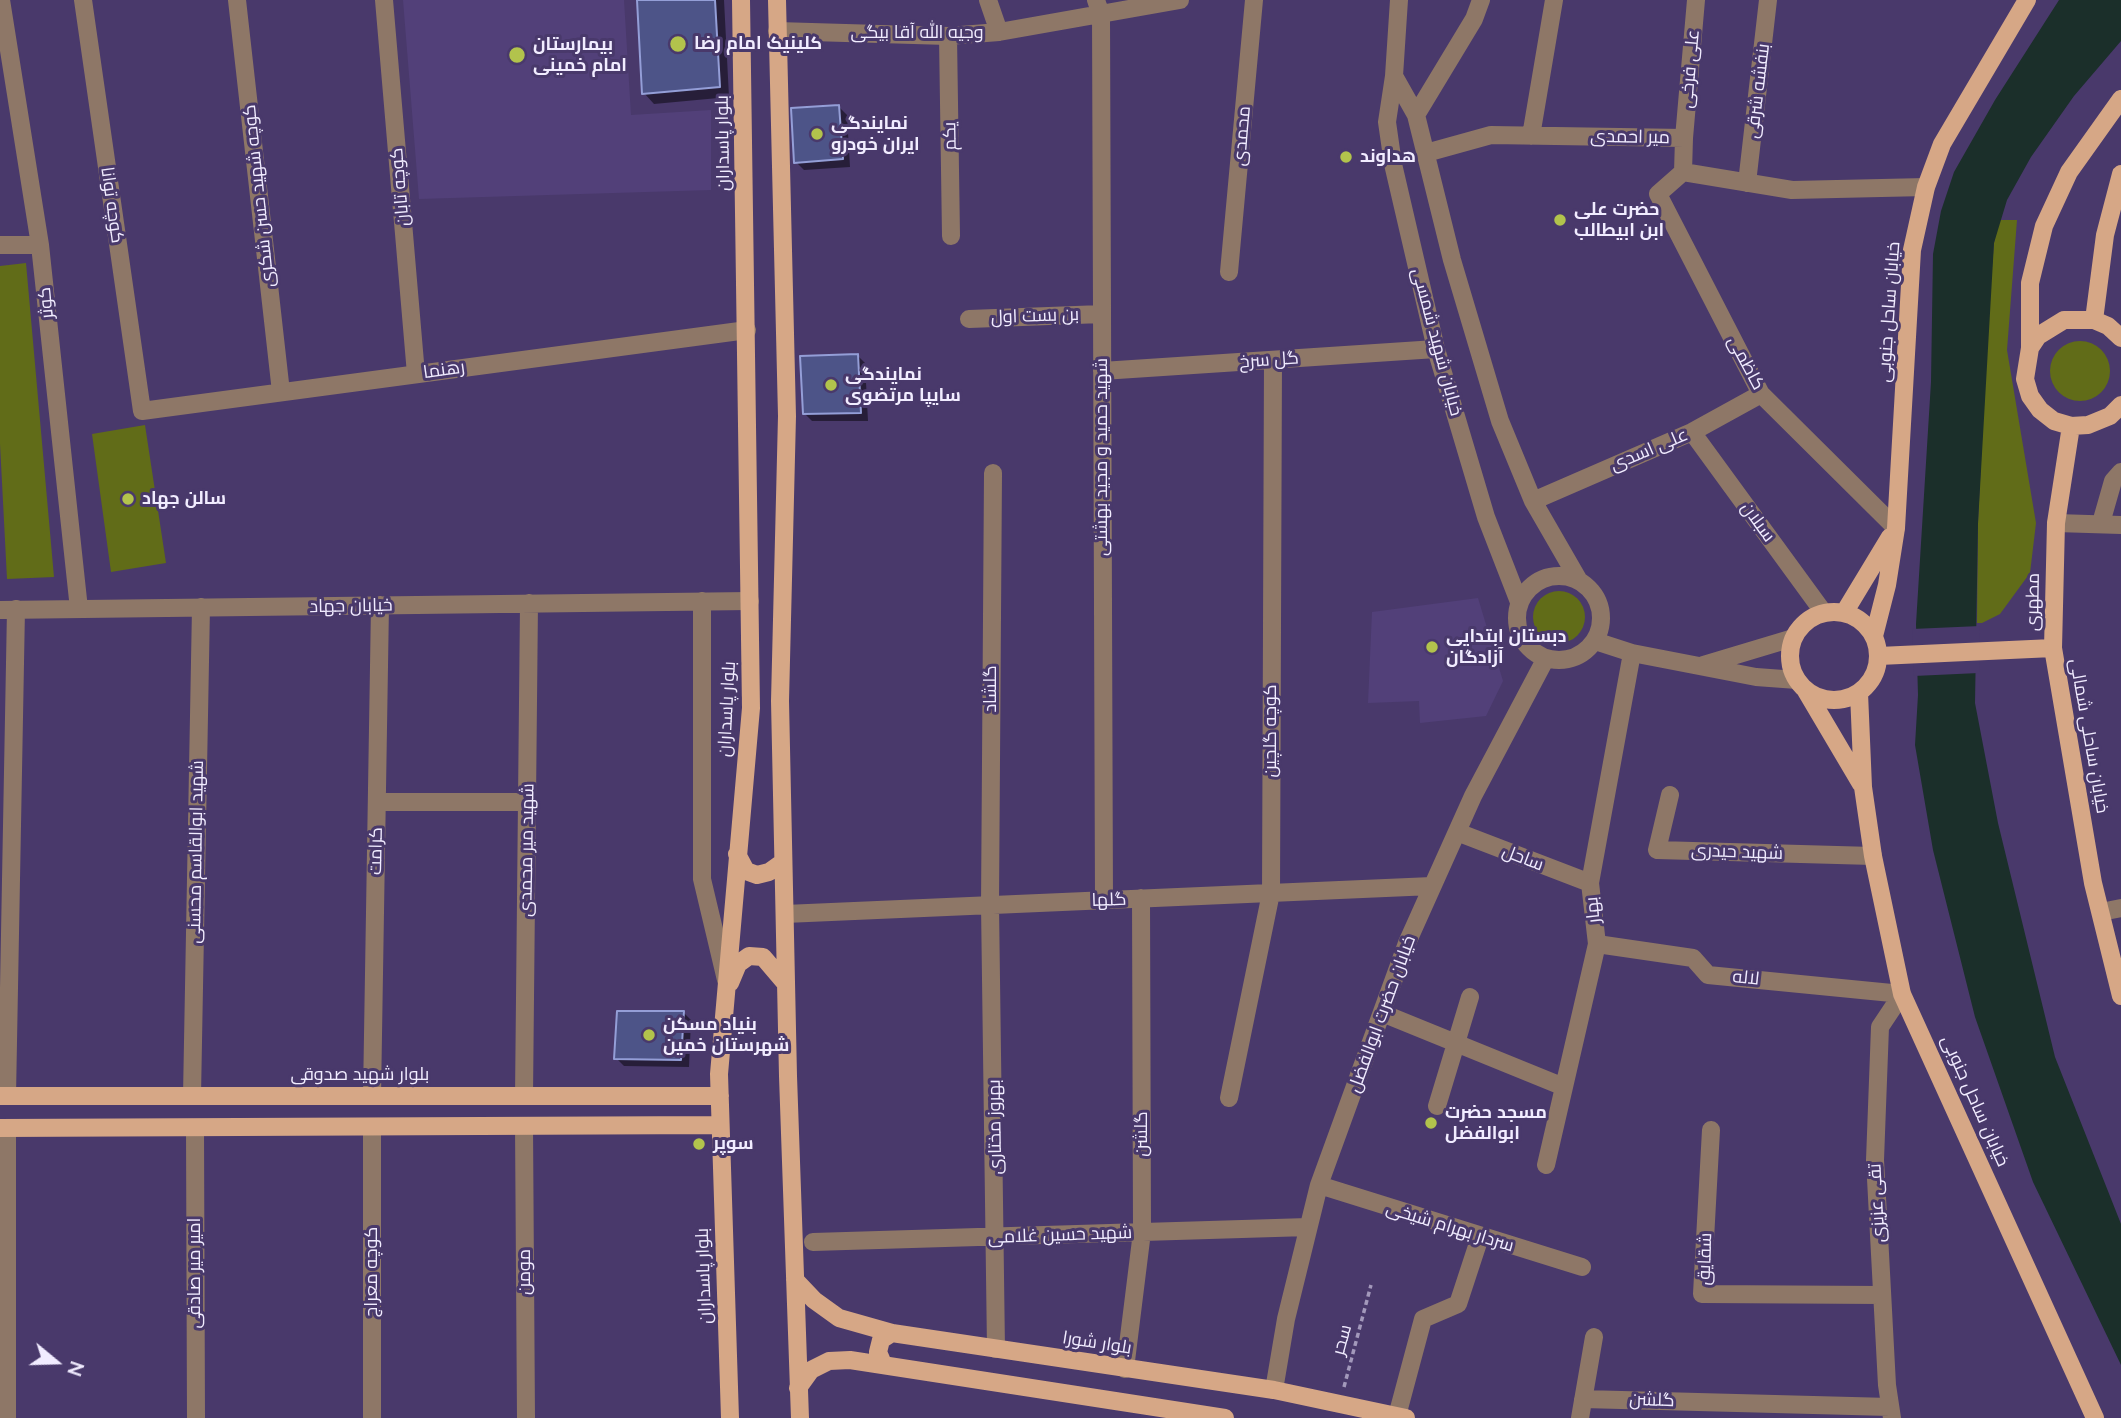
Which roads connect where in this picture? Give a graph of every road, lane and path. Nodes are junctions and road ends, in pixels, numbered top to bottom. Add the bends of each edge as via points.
1 (1, 0) edge
2 (83, 0) edge
3 (237, 0) edge
4 (384, 0) edge
5 (741, 0) edge
6 (777, 0) edge
7 (988, 0) edge
8 (1180, 0) edge
9 (1254, 0) edge
10 (1399, 0) edge
11 (1481, 0) edge
12 (1554, 0) edge
13 (1696, 0) edge
14 (1768, 0) edge
15 (2027, 0) edge
16 (1098, 7) edge
17 (777, 32) junction
18 (999, 32) junction
19 (948, 36) junction
20 (1394, 76) junction
21 (2121, 99) edge
22 (1416, 115) junction
23 (1531, 136) junction
24 (1684, 138) junction
25 (1426, 153) junction
26 (1683, 172) junction
27 (2121, 174) edge
28 (1747, 183) junction
29 (1927, 187) junction
30 (951, 236) dead end
31 (0, 245) edge
32 (40, 245) junction
33 (1229, 272) dead end
34 (1102, 314) junction
35 (969, 319) dead end
36 (2094, 320) junction
37 (747, 330) junction
38 (2121, 338) edge
39 (1436, 348) junction
40 (2030, 348) junction
41 (1273, 360) junction
42 (1102, 371) junction
43 (416, 374) junction
44 (281, 392) junction
45 (1761, 394) junction
46 (2117, 410) edge
47 (142, 411) joint
48 (2071, 426) junction
49 (1692, 432) junction
50 (2121, 472) edge
51 (993, 473) dead end
52 (1533, 501) junction
53 (2056, 523) junction
54 (2101, 523) junction
55 (2121, 525) edge
56 (1896, 528) junction
57 (1578, 579) junction
58 (702, 601) junction
59 (750, 601) junction
60 (1520, 602) junction
61 (529, 603) junction
62 (380, 605) junction
63 (201, 607) junction
64 (8, 609) edge
65 (79, 609) junction
66 (1824, 613) junction
67 (1844, 613) junction
68 (1874, 636) junction
69 (1793, 638) junction
70 (1595, 641) junction
71 (2053, 648) junction
72 (1632, 653) junction
73 (1879, 656) junction
74 (1546, 658) junction
75 (1703, 665) junction
76 (1802, 686) junction
77 (1859, 694) junction
78 (1863, 787) junction
79 (1670, 795) dead end
80 (377, 802) junction
81 (527, 802) junction
82 (1457, 832) junction
83 (737, 854) junction
84 (1873, 856) junction
85 (783, 862) junction
86 (1590, 883) junction
87 (1432, 886) junction
88 (1271, 893) junction
89 (1141, 898) junction
90 (1104, 900) junction
91 (990, 905) junction
92 (2121, 908) edge
93 (2101, 912) junction
94 (785, 914) junction
95 (1597, 944) junction
96 (786, 984) junction
97 (725, 988) junction
98 (1902, 994) junction
99 (2121, 996) edge
100 (1470, 997) dead end
101 (1382, 1013) junction
102 (1456, 1043) junction
103 (1564, 1087) junction
104 (4, 1096) edge
105 (192, 1096) junction
106 (372, 1096) junction
107 (524, 1096) junction
108 (720, 1096) junction
109 (1229, 1098) dead end
110 (1437, 1106) dead end
111 (719, 1125) junction
112 (524, 1126) junction
113 (372, 1127) junction
114 (3, 1128) edge
115 (195, 1128) junction
116 (1711, 1130) dead end
117 (1546, 1165) dead end
118 (1319, 1185) junction
119 (1308, 1227) junction
120 (1142, 1232) junction
121 (997, 1237) junction
122 (1480, 1237) junction
123 (813, 1242) dead end
124 (1582, 1267) dead end
125 (795, 1280) junction
126 (1371, 1284) dead end
127 (1882, 1295) junction
128 (892, 1333) junction
129 (1594, 1337) dead end
130 (996, 1349) junction
131 (883, 1364) junction
132 (1125, 1369) junction
133 (798, 1388) junction
134 (1274, 1390) junction
135 (1583, 1399) junction
136 (1340, 1402) junction
137 (1891, 1412) edge
138 (1402, 1417) edge
139 (8, 1418) edge
140 (195, 1418) edge
141 (372, 1418) edge
142 (526, 1418) edge
143 (730, 1418) edge
144 (800, 1418) edge
145 (1225, 1418) edge
146 (1580, 1418) edge
147 (2095, 1418) edge

1 - 32 street, کوثر
2 - 47 street, کوچه توانا
3 - 44 street, کوچه شهید حسن شکری
4 - 43 street, کوچه تابان
5 - 37 main road, بلوار پاسداران
6 - 17 main road
7 - 18 street
8 - 16 street, وجیه الله آقا بیگی
9 - 33 street, محمدی
10 - 20 street, خیابان شهید شمسی
11 - 22 street
12 - 23 street
13 - 24 street, علی فرخی
14 - 28 street, بنفشه شرقی
15 - 29 main road, خیابان ساحل جنوبی via 1942,144
16 - 18 street, وجیه الله آقا بیگی
16 - 34 street, شهید حمید و مجید بهشتی
17 - 19 street, وجیه الله آقا بیگی
17 - 85 main road via 787,416 780,701
18 - 19 street, وجیه الله آقا بیگی
19 - 30 street, یکم
20 - 22 street, خیابان شهید شمسی
20 - 39 street, خیابان شهید شمسی via 1387,122 1393,164
21 - 40 main road via 2069,172 2044,226 2030,283
22 - 25 street, خیابان شهید شمسی
23 - 24 street, میر احمدی
23 - 25 street, میر احمدی via 1491,135
24 - 26 street, میر احمدی
25 - 52 street, خیابان شهید شمسی via 1500,421
26 - 28 street
26 - 45 street, کاظمی via 1658,194
27 - 36 main road via 2105,235
28 - 29 street via 1792,190
29 - 56 main road, خیابان ساحل جنوبی via 1912,250
31 - 32 street
32 - 65 street, کوثر
34 - 35 street, بن بست اول
34 - 42 street, شهید حمید و مجید بهشتی
36 - 38 main road
36 - 40 main road via 2079,317 2057,323
37 - 43 street, رهنما
37 - 59 main road, بلوار پاسداران
39 - 41 street, گل سرخ
39 - 60 street, خیابان شهید شمسی via 1486,517
40 - 48 main road via 2025,379 2030,396 2054,421
41 - 42 street, گل سرخ
41 - 88 street, کوچه گلچین
42 - 90 street, شهید حمید و مجید بهشتی
43 - 44 street, رهنما
44 - 47 street, رهنما
45 - 49 street, علی اسدی
45 - 56 street, کاظمی
46 - 48 main road via 2088,425
48 - 53 main road, مطهری
49 - 52 street, علی اسدی
49 - 66 street, سبلان
50 - 54 street via 2113,481
51 - 91 street, گلشاد
52 - 57 street, خیابان شهید شمسی
53 - 54 street
53 - 71 main road, مطهری
54 - 55 street
56 - 67 main road
56 - 68 main road, خیابان ساحل جنوبی
57 - 60 street via 1564,575 1544,578 1526,590
57 - 70 street via 1598,599 1602,613
58 - 59 street, خیابان جهاد
58 - 61 street, خیابان جهاد
58 - 97 street via 702,879
59 - 83 main road, بلوار پاسداران via 751,708
60 - 74 street via 1518,629 1524,642
61 - 62 street, خیابان جهاد
61 - 81 street, شهید میر محمدی
62 - 63 street, خیابان جهاد
62 - 80 street, کرامت
63 - 65 street, خیابان جهاد
63 - 105 street, شهید ابوالقاسم محسنی
64 - 65 street, خیابان جهاد
64 - 104 street
66 - 67 main road
66 - 69 main road via 1806,622
67 - 68 main road via 1866,625
68 - 73 main road
69 - 75 street
69 - 76 main road via 1790,660
70 - 72 street
70 - 74 street via 1573,658
71 - 73 main road, مطهری
71 - 93 main road, خیابان ساحلی شمالی
72 - 75 street
72 - 86 street, بهار
73 - 77 main road via 1873,679
74 - 82 street, خیابان حضرت ابوالفضل
75 - 76 street
76 - 77 main road via 1816,697 1838,701
76 - 78 main road
77 - 78 main road, خیابان ساحل جنوبی
78 - 84 main road, خیابان ساحل جنوبی
79 - 84 street, شهید حیدری via 1657,850
80 - 81 street
80 - 106 street, کرامت
81 - 107 street, شهید میر محمدی
82 - 86 street, ساحل
82 - 87 street, خیابان حضرت ابوالفضل
83 - 85 main road via 746,871 757,875 769,873
83 - 97 main road, بلوار پاسداران
84 - 98 main road, خیابان ساحل جنوبی
85 - 94 main road
86 - 95 street, بهار
87 - 88 street, گلها
87 - 101 street, خیابان حضرت ابوالفضل
88 - 89 street, گلها
88 - 109 street, کوچه گلچین
89 - 90 street, گلها
89 - 120 street, گلشن
90 - 91 street, گلها
91 - 94 street, گلها
91 - 121 street, بهروز مختاری
92 - 93 street
93 - 99 main road, خیابان ساحلی شمالی
94 - 96 main road
95 - 98 street, لاله via 1693,958 1708,975
95 - 103 street, بهار
96 - 97 main road via 763,957 749,956 738,964
96 - 125 main road
97 - 108 main road, بلوار پاسداران
98 - 127 street, تقی عزیزی via 1880,1027 1875,1160
98 - 147 main road, خیابان ساحل جنوبی
100 - 102 street
101 - 102 street
101 - 118 street, خیابان حضرت ابوالفضل
102 - 103 street
102 - 110 street
103 - 117 street, بهار
104 - 105 main road, بلوار شهید صدوقی
105 - 106 main road, بلوار شهید صدوقی
106 - 107 main road, بلوار شهید صدوقی
107 - 108 main road, بلوار شهید صدوقی
108 - 111 main road, بلوار پاسداران
111 - 112 main road
111 - 143 main road, بلوار پاسداران
112 - 113 main road
112 - 142 street, مومن
113 - 115 main road
113 - 141 street, کوچه معراج
114 - 115 main road
114 - 139 street
115 - 140 street, امیر میر صادقی
116 - 127 street, شقایق via 1702,1294
118 - 119 street, خیابان حضرت ابوالفضل
118 - 122 street, سردار بهرام شیخی
119 - 120 street, شهید حسین غلامی
119 - 134 street, خیابان حضرت ابوالفضل
120 - 121 street, شهید حسین غلامی
120 - 132 street, گلشن
121 - 123 street, شهید حسین غلامی
121 - 130 street, بهروز مختاری
122 - 124 street, سردار بهرام شیخی
122 - 138 street via 1458,1304 1423,1319
125 - 128 main road, بلوار شورا via 839,1318
125 - 133 main road
126 - 136 path, سحر
127 - 137 street, تقی عزیزی
128 - 130 main road, بلوار شورا
128 - 131 main road via 881,1340 878,1352
129 - 135 street
130 - 132 main road, بلوار شورا
131 - 133 main road via 829,1362 811,1370
131 - 145 main road
132 - 134 main road, بلوار شورا
133 - 144 main road
134 - 136 main road, بلوار شورا
135 - 137 street, گلشن
135 - 146 street
136 - 138 main road, بلوار شورا

